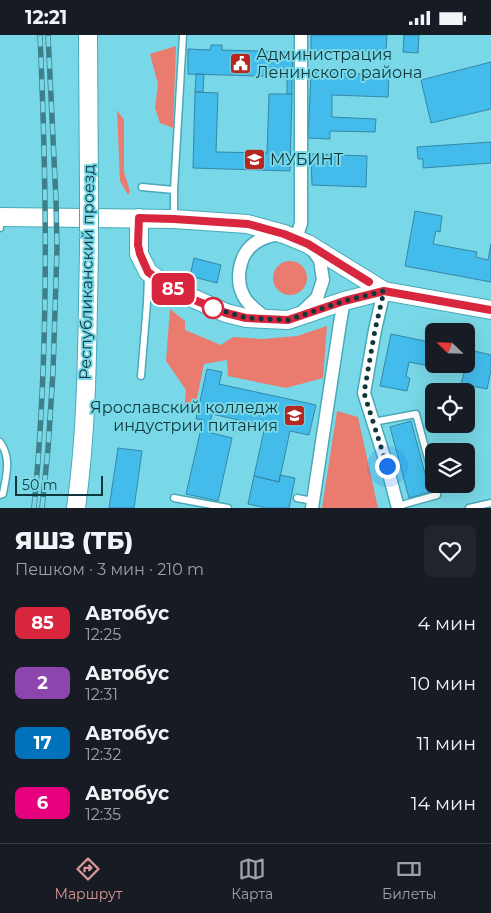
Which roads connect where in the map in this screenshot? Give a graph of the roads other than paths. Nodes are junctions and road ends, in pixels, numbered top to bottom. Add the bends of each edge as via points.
1 (88, 35) edge
2 (183, 35) edge
3 (301, 35) edge
4 (142, 187) dead end
5 (174, 190) junction
6 (0, 217) edge
7 (174, 219) junction
8 (139, 224) junction
9 (0, 227) edge
10 (296, 239) junction
11 (148, 272) junction
12 (384, 291) junction
13 (344, 301) junction
14 (491, 310) edge
15 (268, 320) junction
16 (288, 320) junction
17 (141, 375) dead end
18 (373, 422) junction
19 (0, 442) edge
20 (425, 448) edge
21 (437, 493) edge
22 (0, 495) edge
23 (174, 498) dead end
24 (297, 498) dead end
25 (491, 503) edge
26 (312, 504) edge
27 (398, 507) edge
28 (76, 508) edge
29 (228, 508) edge
30 (468, 508) edge

1 - 28 street, Республиканский проезд, bridge via 89,252 85,420
2 - 5 lane
3 - 10 street via 301,223
4 - 5 lane
5 - 7 lane
6 - 8 street
7 - 8 street
7 - 10 street via 248,224
8 - 9 street
8 - 11 street via 140,254
10 - 12 street
10 - 15 street via 268,236 254,243 244,256 239,271 245,299
10 - 16 street via 320,260 323,279 317,299
11 - 15 street via 170,288 211,307 246,318
11 - 17 lane
12 - 13 street
12 - 14 street
12 - 18 street via 364,393
13 - 16 street
13 - 26 street
15 - 16 street
18 - 20 lane via 416,414
18 - 27 street
19 - 22 lane via 5,449 8,467 3,494
21 - 27 lane
23 - 29 lane
24 - 26 lane
25 - 30 lane

